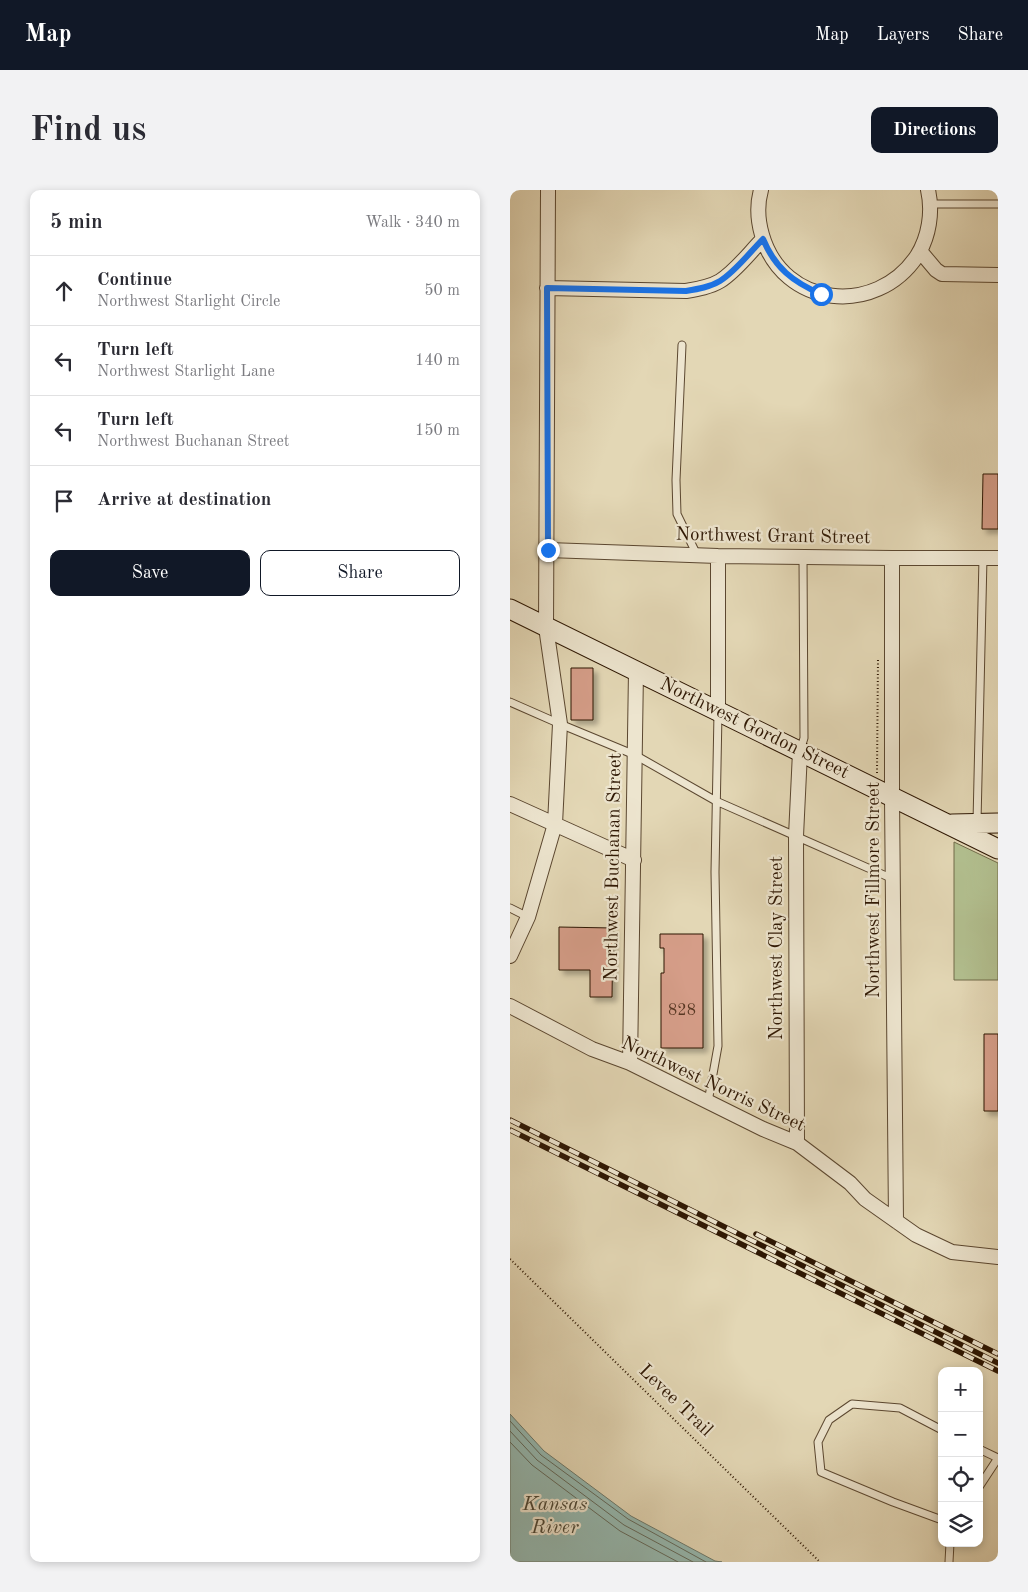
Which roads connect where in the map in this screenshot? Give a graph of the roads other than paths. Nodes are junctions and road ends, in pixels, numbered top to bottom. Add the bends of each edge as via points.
1 (548, 190) edge
2 (761, 190) edge
3 (928, 190) edge
4 (930, 204) junction
5 (998, 204) edge
6 (763, 239) junction
7 (920, 251) junction
8 (998, 275) edge
9 (547, 288) junction
10 (682, 346) dead end
11 (548, 550) junction
12 (697, 556) junction
13 (718, 556) junction
14 (803, 557) junction
15 (892, 558) junction
16 (983, 558) junction
17 (998, 558) edge
18 (510, 609) edge
19 (546, 627) junction
20 (636, 671) junction
21 (510, 702) edge
22 (718, 712) junction
23 (560, 724) junction
24 (800, 752) junction
25 (635, 755) junction
26 (884, 794) junction
27 (716, 801) junction
28 (510, 804) edge
29 (977, 823) junction
30 (998, 823) edge
31 (555, 824) junction
32 (949, 824) junction
33 (796, 836) junction
34 (998, 849) edge
35 (634, 860) junction
36 (893, 879) junction
37 (510, 908) edge
38 (528, 917) junction
39 (510, 956) edge
40 (510, 1006) edge
41 (630, 1064) junction
42 (708, 1102) junction
43 (797, 1143) junction
44 (896, 1220) junction
45 (998, 1257) edge
46 (938, 1428) edge
47 (983, 1451) edge
48 (998, 1458) edge
49 (983, 1481) edge
50 (938, 1519) edge
51 (950, 1547) edge
52 (949, 1562) edge

1 - 9 street
2 - 6 street via 758,208
3 - 4 street
4 - 5 lane
4 - 7 street via 930,221
6 - 7 street via 780,268 792,279 821,294 837,296 863,295 885,286 906,271
6 - 9 street via 730,273 706,287 686,291
7 - 8 street via 942,274
9 - 11 street
10 - 12 lane via 677,514
11 - 12 street, Northwest Grant Street
11 - 19 street
12 - 13 street, Northwest Grant Street
13 - 14 street, Northwest Grant Street
13 - 22 street
14 - 15 street, Northwest Grant Street
14 - 24 lane via 804,738
15 - 16 street, Northwest Grant Street
15 - 26 street, Northwest Fillmore Street
16 - 17 street, Northwest Grant Street
16 - 29 lane
18 - 19 main road, Northwest Gordon Street
19 - 20 main road, Northwest Gordon Street
19 - 23 street
20 - 22 main road, Northwest Gordon Street
20 - 25 street, Northwest Buchanan Street
21 - 23 lane
22 - 24 main road, Northwest Gordon Street
22 - 27 lane
23 - 25 lane
23 - 31 street
24 - 26 main road, Northwest Gordon Street
24 - 33 street, Northwest Clay Street
25 - 27 lane
25 - 35 street, Northwest Buchanan Street
26 - 32 main road, Northwest Gordon Street
26 - 36 street, Northwest Fillmore Street
27 - 33 lane
27 - 42 lane via 718,1046
28 - 31 street
29 - 30 main road
29 - 32 main road
31 - 35 street
31 - 38 street
32 - 34 main road, Northwest Gordon Street
33 - 36 lane
33 - 43 street, Northwest Clay Street
35 - 41 street, Northwest Buchanan Street
36 - 44 street, Northwest Fillmore Street
37 - 38 lane
38 - 39 street
40 - 41 street, Northwest Norris Street via 592,1050
41 - 42 street, Northwest Norris Street
42 - 43 street, Northwest Norris Street
43 - 44 street, Northwest Norris Street via 850,1183 865,1200
44 - 45 street, Northwest Norris Street via 916,1235 952,1252
46 - 50 lane via 900,1408 852,1404 829,1420 818,1442 821,1472
47 - 48 lane
48 - 49 lane
51 - 52 lane

